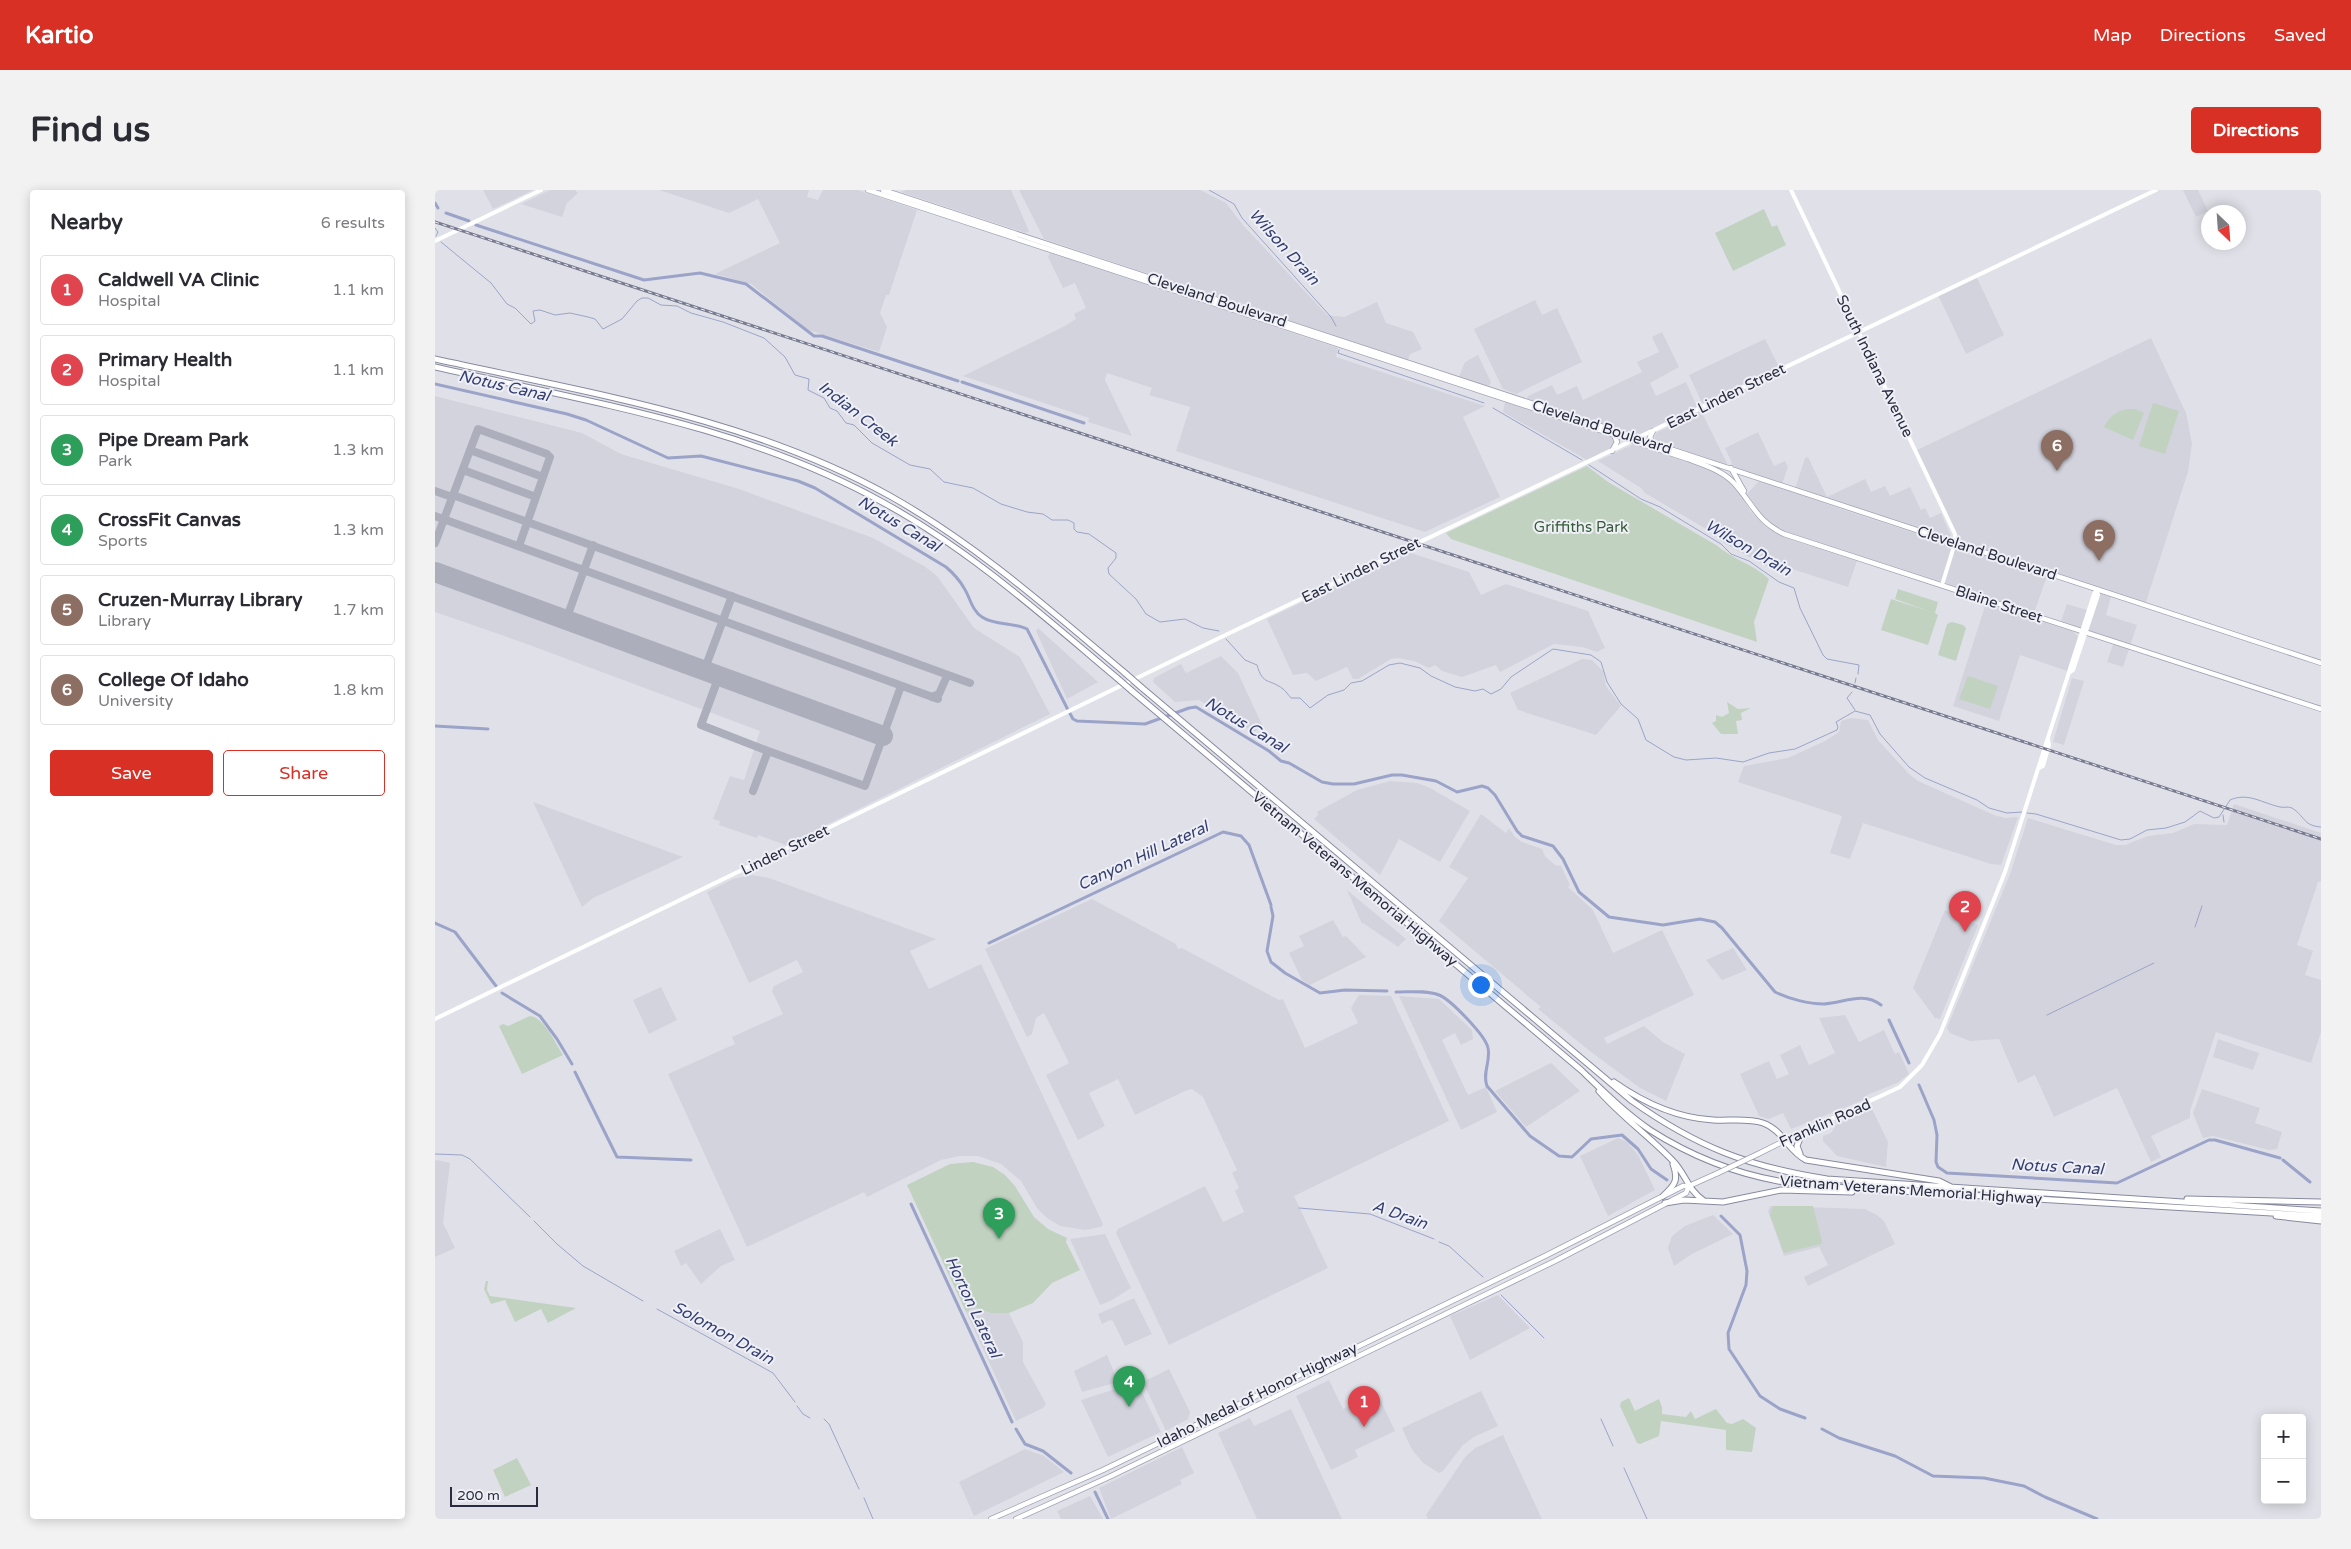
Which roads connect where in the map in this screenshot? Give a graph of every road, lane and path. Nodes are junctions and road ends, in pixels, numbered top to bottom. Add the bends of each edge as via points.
1 (541, 190) edge
2 (868, 190) edge
3 (883, 190) edge
4 (1791, 190) edge
5 (2156, 190) edge
6 (437, 240) edge
7 (1858, 333) junction
8 (435, 358) edge
9 (435, 367) edge
10 (1653, 431) junction
11 (1614, 435) junction
12 (1634, 440) junction
13 (1653, 444) junction
14 (1612, 451) junction
15 (1699, 463) joint
16 (1731, 468) junction
17 (1744, 473) junction
18 (1738, 481) junction
19 (1745, 497) junction
20 (1955, 543) junction
21 (1942, 585) junction
22 (2097, 589) junction
23 (2084, 632) junction
24 (2321, 662) edge
25 (1134, 680) joint
26 (2321, 709) edge
27 (435, 1019) edge
28 (1586, 1064) junction
29 (1581, 1070) junction
30 (1802, 1133) junction
31 (1786, 1140) junction
32 (1671, 1159) junction
33 (1819, 1162) junction
34 (1689, 1186) junction
35 (1955, 1188) junction
36 (1887, 1191) junction
37 (1663, 1196) junction
38 (2127, 1198) junction
39 (1705, 1201) junction
40 (2321, 1202) edge
41 (1665, 1203) junction
42 (2321, 1211) edge
43 (2256, 1212) junction
44 (2321, 1216) edge
45 (2321, 1221) edge
46 (1613, 1222) junction
47 (1579, 1248) junction
48 (1521, 1268) joint
49 (1525, 1275) joint
50 (1438, 1308) junction
51 (1392, 1340) junction
52 (991, 1519) edge
53 (1017, 1519) edge

1 - 6 main road
2 - 11 main road, Cleveland Boulevard
3 - 12 main road, Cleveland Boulevard
4 - 7 main road, South Indiana Avenue
5 - 7 main road, East Linden Street
7 - 10 main road, East Linden Street
7 - 20 main road, South Indiana Avenue via 1955,534
8 - 28 highway, Vietnam Veterans Memorial Highway, bridge via 684,415 756,436 828,465 889,495 1001,569
9 - 29 highway, Vietnam Veterans Memorial Highway, bridge via 695,427 761,447 830,475 884,502 995,576
10 - 12 main road, East Linden Street
10 - 13 main road via 1650,437
11 - 12 main road, Cleveland Boulevard
11 - 14 main road via 1617,442
12 - 13 main road, Cleveland Boulevard
12 - 14 main road, East Linden Street
12 - 15 main road, Cleveland Boulevard
13 - 16 main road, Cleveland Boulevard
14 - 25 main road, East Linden Street
15 - 19 main road, Blaine Street via 1724,475
16 - 17 main road, Cleveland Boulevard
16 - 18 main road
17 - 18 main road
17 - 20 main road, Cleveland Boulevard
18 - 19 main road
19 - 21 main road, Blaine Street via 1760,518 1775,529
20 - 21 main road
20 - 22 main road, Cleveland Boulevard
21 - 23 main road, Blaine Street
22 - 23 main road, Franklin Road
22 - 24 main road, Cleveland Boulevard
23 - 26 main road, Blaine Street
23 - 30 main road, Franklin Road via 2048,739 2043,766 2039,768 2005,872 1940,1034 1922,1065 1900,1087
25 - 27 main road, Linden Street
28 - 31 highway via 1657,1108 1695,1118 1762,1123
28 - 35 highway, Vietnam Veterans Memorial Highway via 1661,1121 1689,1138 1733,1157 1778,1171 1827,1179
29 - 32 highway via 1618,1112
29 - 36 highway, Vietnam Veterans Memorial Highway via 1649,1129 1713,1163 1749,1176 1791,1184
30 - 31 main road, Franklin Road
30 - 33 highway via 1797,1146 1799,1152
31 - 33 highway via 1800,1157
31 - 34 main road, Franklin Road, bridge
32 - 34 highway
32 - 37 highway via 1677,1180
33 - 35 highway via 1939,1181
34 - 37 main road, Franklin Road
34 - 39 highway
34 - 41 main road, Franklin Road via 1686,1193
35 - 38 highway, Vietnam Veterans Memorial Highway
36 - 39 highway via 1781,1190 1723,1202
36 - 43 highway, Vietnam Veterans Memorial Highway
37 - 46 main road, Franklin Road
38 - 40 highway
38 - 42 highway, Vietnam Veterans Memorial Highway
39 - 41 highway
41 - 47 main road, Franklin Road
43 - 44 highway, Vietnam Veterans Memorial Highway
43 - 45 highway
46 - 47 main road via 1614,1227
46 - 48 main road, Franklin Road
47 - 49 main road, Franklin Road
48 - 50 main road, Idaho Medal of Honor Highway
49 - 51 main road, Idaho Medal of Honor Highway
50 - 51 main road via 1392,1333
50 - 52 main road, Idaho Medal of Honor Highway via 1103,1470
51 - 53 main road, Idaho Medal of Honor Highway via 1109,1478

